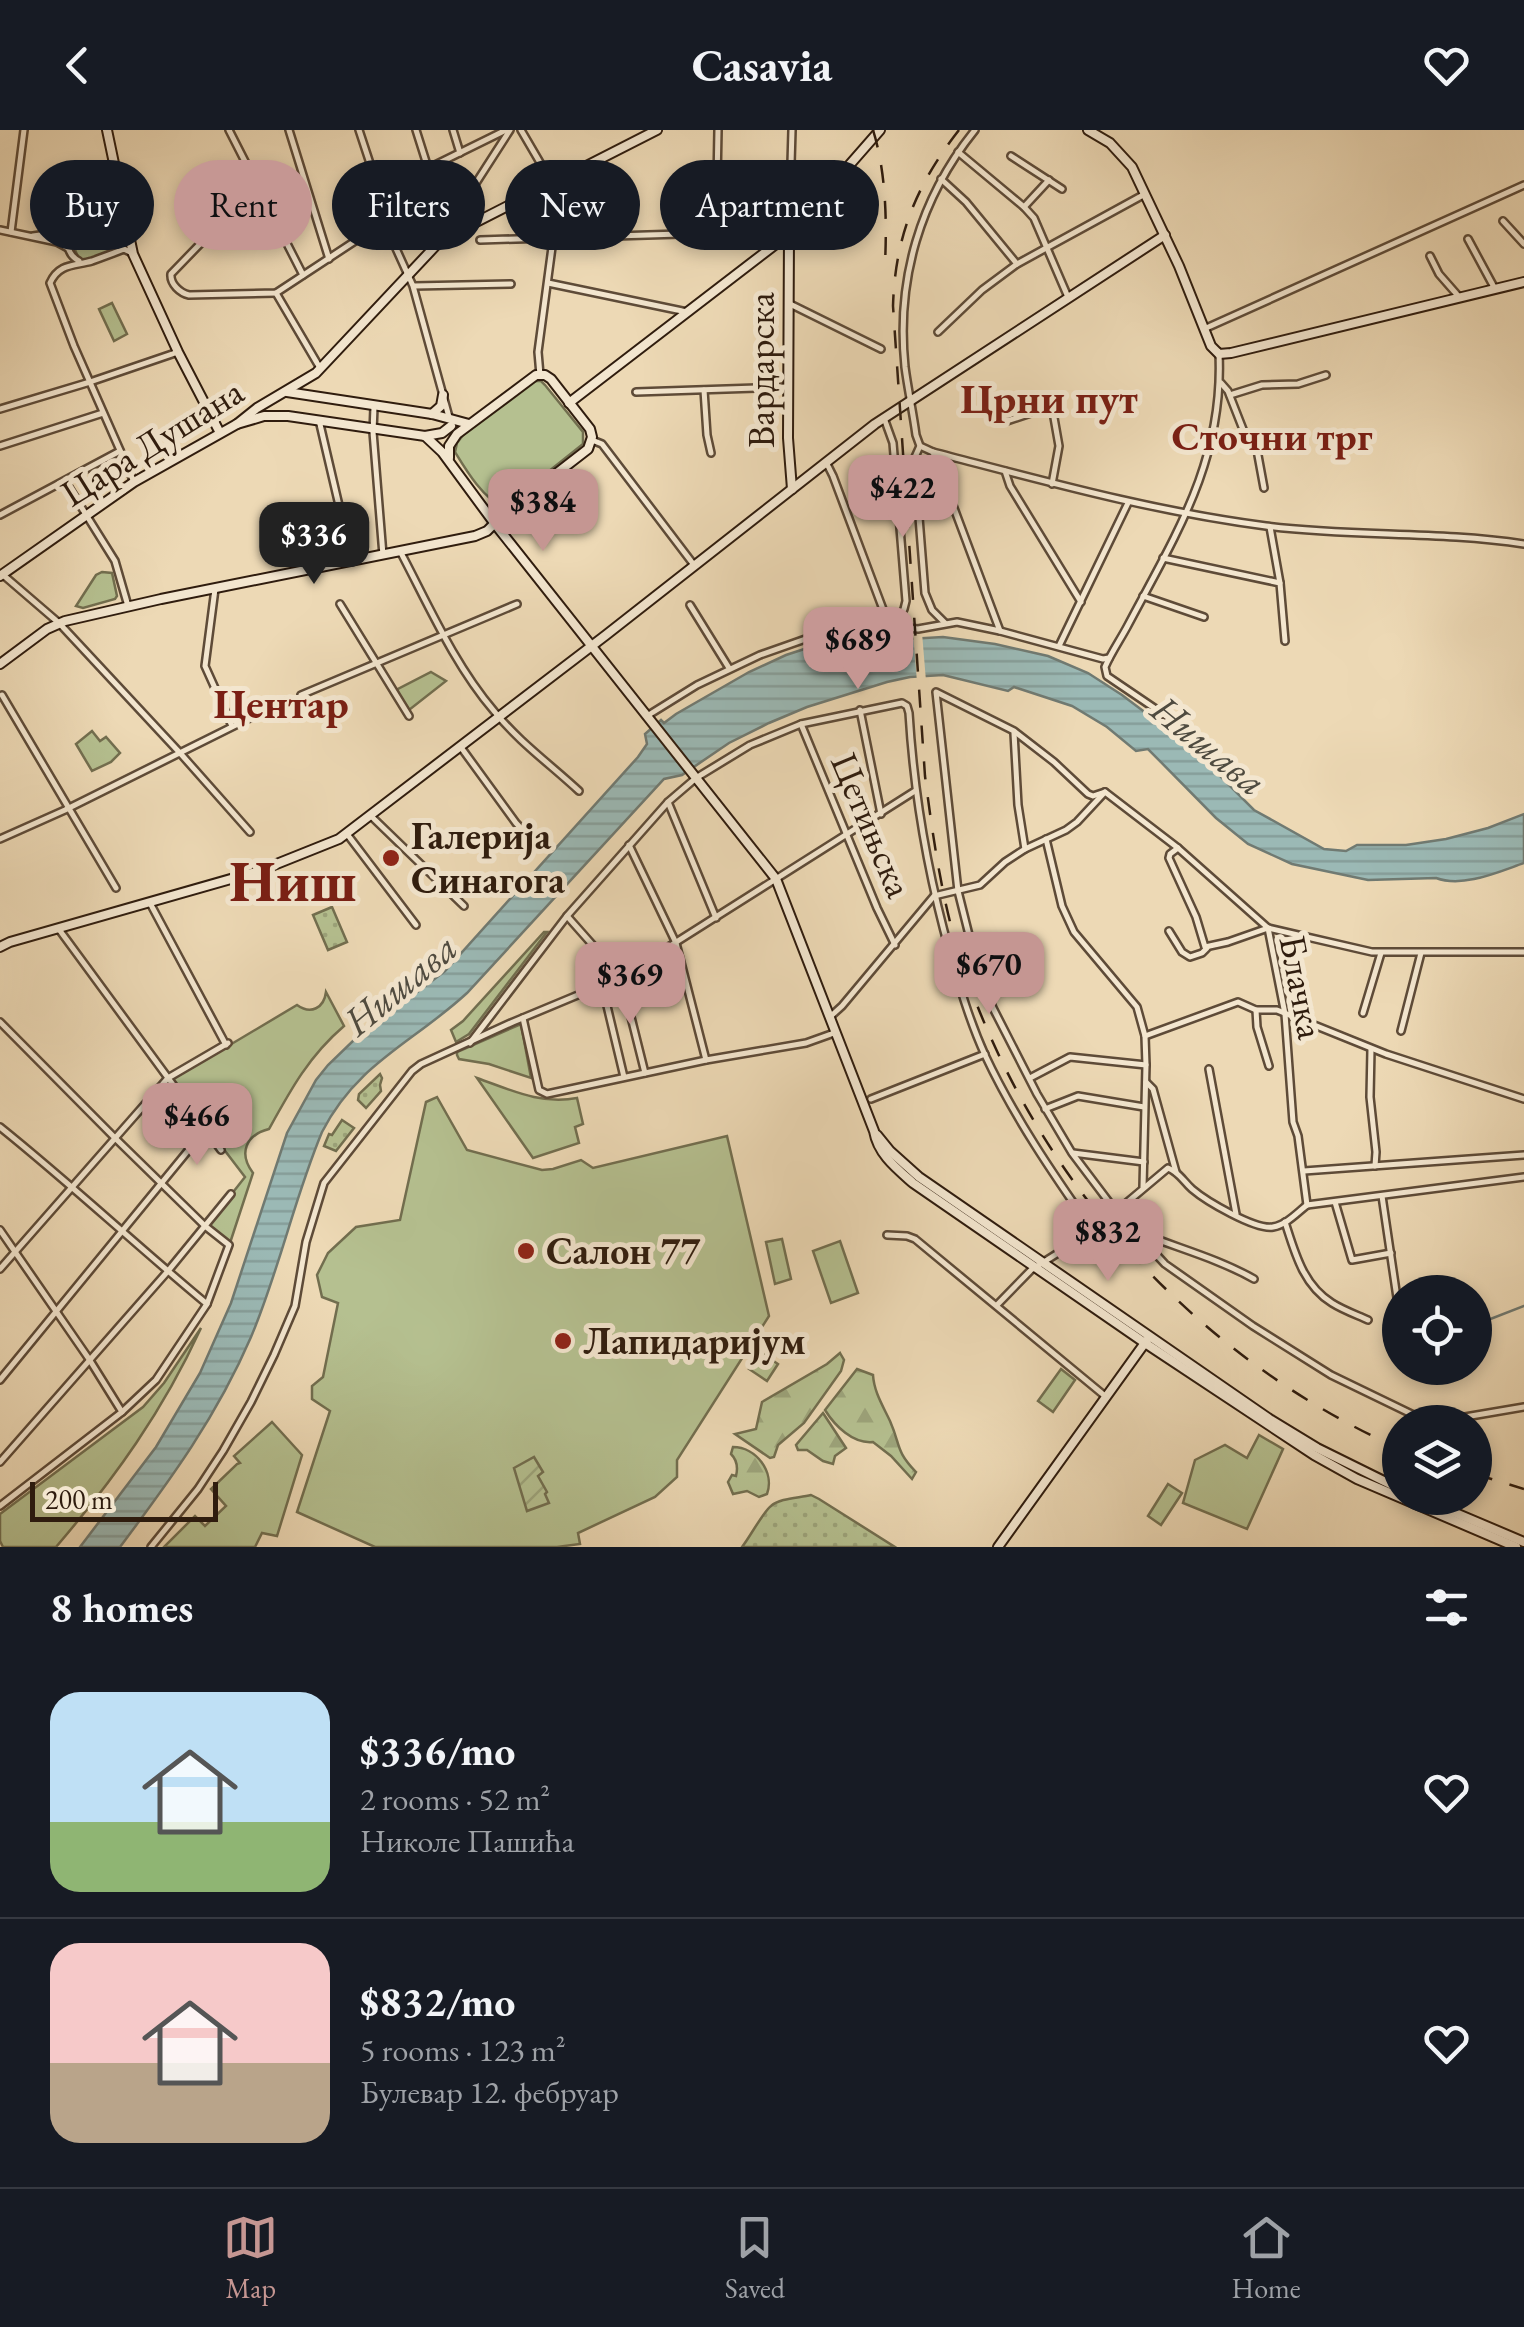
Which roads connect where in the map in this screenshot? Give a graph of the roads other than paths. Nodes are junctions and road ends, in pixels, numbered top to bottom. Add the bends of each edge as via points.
1 (24, 130) edge
2 (107, 130) edge
3 (230, 130) edge
4 (289, 130) edge
5 (359, 130) edge
6 (416, 130) edge
7 (453, 130) edge
8 (508, 130) edge
9 (521, 130) edge
10 (657, 130) edge
11 (718, 130) edge
12 (792, 130) edge
13 (880, 130) edge
14 (975, 130) edge
15 (1088, 130) edge
16 (958, 152) junction
17 (460, 153) junction
18 (1012, 156) dead end
19 (112, 160) edge
20 (245, 160) edge
21 (369, 160) edge
22 (425, 160) edge
23 (445, 160) edge
24 (540, 160) edge
25 (599, 160) edge
26 (717, 160) edge
27 (791, 160) edge
28 (854, 160) edge
29 (485, 167) edge
30 (941, 179) junction
31 (1049, 180) junction
32 (1524, 185) edge
33 (1062, 189) dead end
34 (1145, 194) junction
35 (505, 207) edge
36 (1024, 207) junction
37 (1503, 221) dead end
38 (0, 230) edge
39 (11, 232) junction
40 (30, 235) edge
41 (1165, 236) junction
42 (1468, 240) dead end
43 (1524, 244) edge
44 (1046, 247) junction
45 (69, 250) edge
46 (120, 250) edge
47 (129, 250) edge
48 (195, 250) edge
49 (290, 250) edge
50 (341, 250) edge
51 (397, 250) edge
52 (552, 250) edge
53 (769, 250) edge
54 (790, 250) edge
55 (1430, 256) dead end
56 (329, 258) junction
57 (79, 261) junction
58 (1017, 264) junction
59 (408, 274) junction
60 (303, 275) junction
61 (1524, 282) edge
62 (548, 283) junction
63 (511, 284) dead end
64 (413, 286) junction
65 (1495, 290) junction
66 (276, 293) junction
67 (1069, 298) junction
68 (1460, 298) junction
69 (788, 302) junction
70 (690, 312) junction
71 (1204, 329) junction
72 (938, 332) dead end
73 (881, 349) dead end
74 (178, 352) junction
75 (1219, 354) junction
76 (320, 368) junction
77 (540, 374) junction
78 (1326, 375) dead end
79 (90, 382) junction
80 (1220, 382) junction
81 (788, 387) junction
82 (704, 390) junction
83 (286, 392) junction
84 (636, 392) dead end
85 (443, 396) junction
86 (1230, 396) junction
87 (912, 400) junction
88 (569, 402) junction
89 (374, 407) junction
90 (0, 409) edge
91 (104, 412) junction
92 (432, 414) junction
93 (288, 416) junction
94 (884, 418) junction
95 (319, 420) junction
96 (1007, 421) dead end
97 (451, 423) junction
98 (237, 424) junction
99 (469, 424) junction
100 (372, 428) junction
101 (220, 433) junction
102 (425, 436) junction
103 (592, 440) junction
104 (0, 446) edge
105 (920, 446) junction
106 (120, 451) junction
107 (933, 452) junction
108 (711, 453) dead end
109 (449, 457) junction
110 (826, 462) junction
111 (1005, 471) junction
112 (65, 481) junction
113 (134, 482) junction
114 (1052, 484) junction
115 (1264, 488) dead end
116 (792, 489) junction
117 (1128, 503) junction
118 (1186, 514) junction
119 (0, 515) edge
120 (85, 515) junction
121 (495, 524) junction
122 (1270, 527) junction
123 (1524, 544) edge
124 (400, 551) junction
125 (383, 555) junction
126 (1163, 558) junction
127 (352, 561) junction
128 (694, 565) junction
129 (1, 574) edge
130 (1280, 582) junction
131 (215, 589) junction
132 (1143, 596) junction
133 (1081, 602) junction
134 (340, 604) dead end
135 (517, 604) dead end
136 (690, 604) dead end
137 (128, 606) junction
138 (1204, 617) dead end
139 (886, 620) junction
140 (60, 623) junction
141 (896, 623) junction
142 (945, 624) junction
143 (1000, 631) junction
144 (444, 635) junction
145 (1286, 641) dead end
146 (592, 645) junction
147 (1059, 646) junction
148 (1109, 658) junction
149 (0, 664) edge
150 (378, 664) junction
151 (729, 668) junction
152 (301, 695) dead end
153 (2, 696) edge
154 (266, 710) dead end
155 (860, 710) junction
156 (408, 716) dead end
157 (648, 716) junction
158 (498, 717) junction
159 (801, 724) junction
160 (232, 726) junction
161 (1014, 731) junction
162 (460, 746) junction
163 (180, 753) junction
164 (1211, 753) dead end
165 (693, 774) junction
166 (579, 790) dead end
167 (915, 790) junction
168 (1105, 792) junction
169 (668, 802) junction
170 (68, 808) junction
171 (881, 814) junction
172 (371, 816) junction
173 (250, 832) dead end
174 (347, 834) junction
175 (846, 835) junction
176 (530, 838) dead end
177 (1046, 839) junction
178 (0, 840) edge
179 (630, 845) junction
180 (1178, 848) junction
181 (1025, 849) junction
182 (776, 880) junction
183 (116, 888) dead end
184 (958, 890) junction
185 (934, 896) junction
186 (150, 902) junction
187 (464, 906) dead end
188 (567, 916) junction
189 (716, 918) junction
190 (416, 925) dead end
191 (58, 928) junction
192 (1268, 928) junction
193 (1169, 932) dead end
194 (3, 944) edge
195 (676, 944) junction
196 (894, 946) junction
197 (1207, 948) junction
198 (1524, 952) edge
199 (1381, 953) junction
200 (1421, 953) junction
201 (620, 977) junction
202 (602, 985) junction
203 (1256, 1010) junction
204 (1363, 1013) dead end
205 (1285, 1014) junction
206 (830, 1016) junction
207 (523, 1018) junction
208 (0, 1022) edge
209 (1401, 1031) dead end
210 (836, 1032) junction
211 (1144, 1036) junction
212 (470, 1043) junction
213 (1371, 1048) junction
214 (985, 1054) junction
215 (706, 1060) junction
216 (1146, 1065) junction
217 (1269, 1066) dead end
218 (1209, 1069) dead end
219 (645, 1072) junction
220 (624, 1077) junction
221 (168, 1078) junction
222 (1029, 1078) junction
223 (1146, 1082) junction
224 (872, 1099) dead end
225 (1524, 1100) edge
226 (1145, 1108) junction
227 (1045, 1109) junction
228 (0, 1126) edge
229 (205, 1130) junction
230 (115, 1138) junction
231 (221, 1150) dead end
232 (1072, 1153) junction
233 (1524, 1155) edge
234 (1144, 1162) junction
235 (1376, 1166) junction
236 (1304, 1171) junction
237 (1176, 1172) junction
238 (1524, 1177) edge
239 (162, 1184) junction
240 (73, 1186) junction
241 (1144, 1188) junction
242 (231, 1194) dead end
243 (1382, 1196) junction
244 (1335, 1202) junction
245 (1307, 1205) junction
246 (1115, 1210) junction
247 (1236, 1214) junction
248 (1285, 1222) junction
249 (206, 1226) junction
250 (0, 1230) edge
251 (1135, 1230) junction
252 (1093, 1231) junction
253 (122, 1232) junction
254 (887, 1235) dead end
255 (15, 1252) junction
256 (1390, 1253) junction
257 (1040, 1265) junction
258 (0, 1270) edge
259 (168, 1271) junction
260 (1393, 1275) edge
261 (1254, 1278) dead end
262 (206, 1304) junction
263 (997, 1305) junction
264 (56, 1312) junction
265 (1368, 1320) dead end
266 (1148, 1340) junction
267 (89, 1359) junction
268 (0, 1380) edge
269 (1107, 1398) junction
270 (1394, 1405) edge
271 (1524, 1407) edge
272 (122, 1412) junction
273 (1492, 1412) edge
274 (0, 1462) edge
275 (1382, 1483) edge
276 (0, 1506) edge
277 (1450, 1515) edge
278 (1460, 1515) edge
279 (1524, 1542) edge
280 (151, 1547) edge
281 (998, 1547) edge
282 (1516, 1547) edge

1 - 39 street
2 - 19 street
3 - 20 street
4 - 56 street
5 - 21 street
6 - 22 street
7 - 17 street
8 - 17 street
8 - 29 street
9 - 24 street
10 - 25 street, Цара Душана
11 - 26 street
12 - 27 street, Вардарска
13 - 28 street
14 - 16 street
15 - 34 street via 1122,154
16 - 30 street
16 - 36 street
17 - 23 street
18 - 31 street
30 - 58 street
30 - 87 street via 916,236 905,290
31 - 33 street
31 - 36 street
32 - 71 street
34 - 41 street
34 - 44 street
35 - 59 street, Цара Душана via 449,235
36 - 44 street
37 - 43 street
38 - 39 street
39 - 40 street
41 - 67 street
41 - 71 street
42 - 65 street
44 - 58 street
44 - 67 street
45 - 57 street
46 - 57 street
47 - 74 street
48 - 66 street via 170,276 180,292
49 - 60 street
50 - 56 street
51 - 59 street
52 - 62 street
53 - 70 street
54 - 69 street, Вардарска
55 - 68 street
56 - 60 street
57 - 79 street via 58,270 50,282
58 - 72 street
59 - 64 street
59 - 76 street, Цара Душана
60 - 66 street
61 - 65 street
62 - 70 street
62 - 77 street
63 - 64 street
64 - 85 street
65 - 68 street
66 - 76 street
67 - 87 street
68 - 75 street
69 - 73 street
69 - 81 street, Вардарска
70 - 88 street
71 - 75 street
74 - 79 street
74 - 101 street
75 - 80 street
76 - 83 street, Цара Душана
77 - 88 street
77 - 99 street
78 - 86 street
79 - 90 street
79 - 91 street
80 - 86 street
80 - 118 street via 1207,462
81 - 82 street
81 - 116 street, Вардарска
82 - 84 street
82 - 108 street
83 - 89 street
83 - 93 street via 280,404
83 - 98 street, Цара Душана
85 - 92 street
85 - 97 street
86 - 115 street via 1257,450
87 - 94 street
87 - 105 street
88 - 103 street
89 - 92 street
89 - 100 street
91 - 104 street
91 - 106 street
92 - 97 street
93 - 95 street
93 - 98 street
94 - 110 street
94 - 141 street via 894,442 906,600
95 - 100 street
95 - 127 street
96 - 114 street via 1046,408 1053,412 1059,446
97 - 99 street
97 - 102 street
97 - 109 street
98 - 101 street, Цара Душана
99 - 109 street via 452,440
100 - 102 street
100 - 125 street
101 - 113 street, Цара Душана
102 - 109 street
103 - 121 street
103 - 128 street via 602,444
105 - 107 street
105 - 142 street via 915,462 925,593
106 - 112 street
106 - 113 street
107 - 111 street
107 - 143 street
109 - 121 street
110 - 116 street
110 - 139 street
111 - 114 street
111 - 133 street
112 - 119 street
112 - 120 street
113 - 120 street, Цара Душана
114 - 117 street
116 - 128 street
117 - 118 street
117 - 133 street
118 - 122 street
118 - 126 street
120 - 129 street, Цара Душана
120 - 137 street via 118,566
121 - 124 street via 480,534
121 - 146 street
122 - 123 street
122 - 130 street
124 - 125 street
124 - 144 street
125 - 127 street
126 - 130 street
126 - 132 street
127 - 131 street
128 - 146 street
129 - 140 street
130 - 145 street
131 - 137 street
131 - 160 street via 205,666
132 - 138 street
132 - 148 street
133 - 147 street
134 - 150 street
135 - 144 street
136 - 151 street
137 - 140 street
139 - 141 street
139 - 151 street via 840,628
140 - 149 street
140 - 163 street
141 - 142 street via 911,629
142 - 143 street
143 - 147 street
144 - 150 street
144 - 158 street
146 - 157 street
146 - 158 street
147 - 148 street
148 - 164 street via 1108,676
150 - 152 street
150 - 156 street
151 - 157 street
153 - 170 street
154 - 160 street
155 - 159 street
155 - 167 street via 907,706
155 - 171 street
157 - 165 street
158 - 162 street
158 - 166 street
159 - 165 street
159 - 175 street, Цетињска
160 - 163 street
161 - 168 street, Блачка via 1088,794
161 - 181 street
161 - 184 street, Блачка via 936,692
162 - 172 street
162 - 176 street
163 - 170 street
163 - 173 street
165 - 169 street
165 - 182 street
167 - 171 street
167 - 185 street
168 - 177 street via 1078,822
168 - 180 street, Блачка
169 - 179 street
169 - 189 street
170 - 178 street
170 - 183 street
171 - 175 street
172 - 174 street
172 - 187 street
174 - 186 street via 244,876
174 - 190 street
175 - 182 street
175 - 196 street, Цетињска
177 - 181 street
177 - 211 street via 1066,919 1137,1008
179 - 188 street
179 - 195 street
180 - 192 street, Блачка
180 - 197 street via 1169,858
181 - 184 street via 980,885
182 - 189 street
182 - 206 street
184 - 185 street
184 - 222 street via 980,977
185 - 196 street
185 - 214 street
186 - 191 street
186 - 221 street via 227,1044
188 - 201 street
188 - 212 street
189 - 195 street
191 - 194 street
191 - 221 street
192 - 197 street
192 - 199 street
192 - 205 street, Блачка
193 - 197 street via 1190,957
195 - 201 street
195 - 215 street
196 - 206 street
198 - 200 street
199 - 200 street
199 - 204 street
200 - 209 street
201 - 202 street
201 - 219 street
202 - 207 street
202 - 220 street
203 - 205 street
203 - 211 street via 1236,1002
203 - 217 street
205 - 213 street
205 - 236 street, Блачка
206 - 210 street
207 - 212 street
207 - 220 street via 544,1094
208 - 230 street
210 - 215 street
210 - 257 street via 880,1150 912,1183
211 - 216 street
212 - 280 street via 418,1066 324,1183 295,1306 274,1355 216,1463
213 - 225 street
213 - 235 street
214 - 224 street
214 - 252 street via 1046,1164
215 - 219 street
216 - 222 street via 1070,1057
216 - 223 street
218 - 247 street
219 - 220 street
221 - 229 street
221 - 230 street
222 - 227 street
223 - 226 street
223 - 237 street
226 - 227 street via 1078,1096
226 - 234 street
227 - 232 street
228 - 240 street
229 - 231 street
229 - 239 street
230 - 239 street
230 - 240 street
232 - 234 street
232 - 246 street
233 - 235 street
234 - 241 street
235 - 236 street
236 - 245 street, Блачка
237 - 241 street via 1165,1169
237 - 247 street
238 - 243 street
239 - 249 street
239 - 253 street
240 - 253 street
240 - 255 street
241 - 246 street
242 - 249 street
243 - 244 street
243 - 256 street
244 - 245 street
244 - 256 street via 1352,1260
245 - 248 street
246 - 251 street
246 - 252 street
247 - 248 street via 1260,1226
248 - 265 street via 1310,1285
249 - 259 street
249 - 262 street via 228,1245
250 - 255 street
251 - 261 street
251 - 270 street via 1164,1264 1253,1326
252 - 257 street
253 - 259 street
253 - 264 street
254 - 263 street via 915,1238
255 - 258 street
255 - 264 street
256 - 260 street
257 - 263 street
257 - 266 street
259 - 262 street
259 - 267 street
262 - 272 street via 156,1380
263 - 269 street
264 - 267 street
264 - 268 street
266 - 269 street
266 - 275 street via 1314,1455
267 - 272 street
267 - 274 street
269 - 281 street
271 - 273 street
272 - 276 street
277 - 282 street
278 - 279 street

